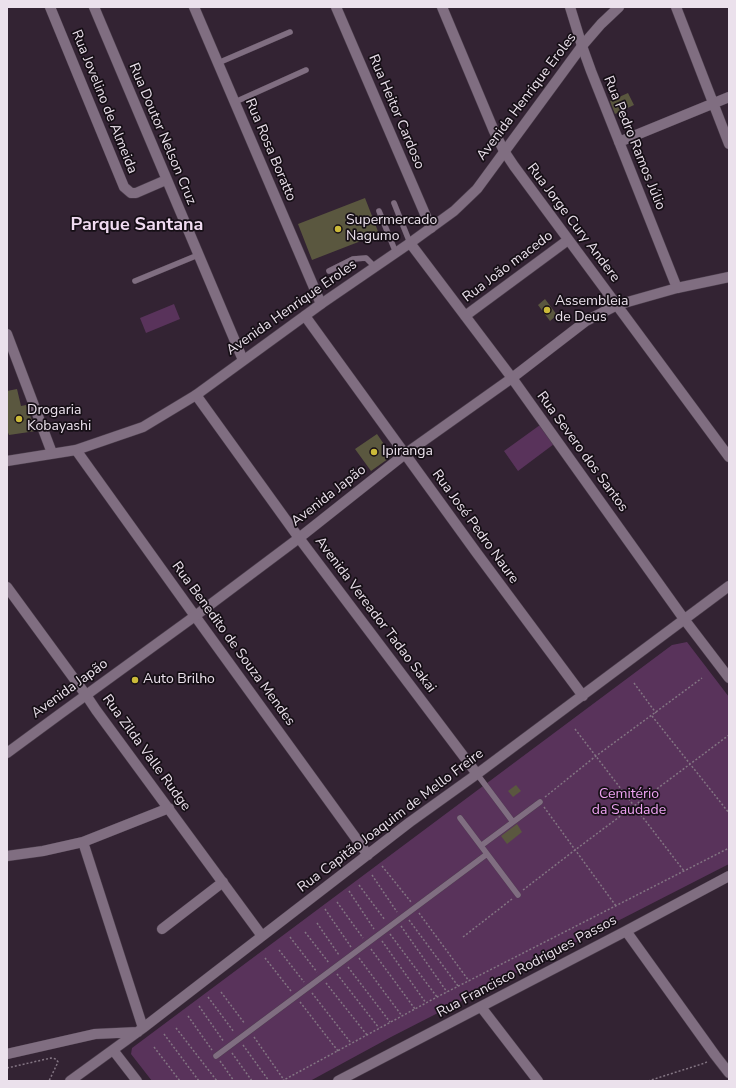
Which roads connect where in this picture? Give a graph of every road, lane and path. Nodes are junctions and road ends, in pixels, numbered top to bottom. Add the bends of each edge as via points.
1 (50, 7) edge
2 (94, 7) edge
3 (194, 7) edge
4 (336, 7) edge
5 (442, 7) edge
6 (570, 7) edge
7 (619, 7) edge
8 (676, 7) edge
9 (290, 32) dead end
10 (582, 46) junction
11 (218, 63) junction
12 (306, 70) dead end
13 (729, 97) edge
14 (235, 102) junction
15 (714, 103) junction
16 (619, 142) junction
17 (729, 144) edge
18 (504, 151) junction
19 (166, 180) junction
20 (394, 203) dead end
21 (379, 211) dead end
22 (430, 228) junction
23 (568, 240) junction
24 (410, 243) junction
25 (396, 253) junction
26 (198, 255) junction
27 (375, 267) junction
28 (329, 270) dead end
29 (729, 277) edge
30 (135, 281) dead end
31 (677, 288) junction
32 (321, 304) junction
33 (617, 305) junction
34 (305, 316) junction
35 (465, 316) junction
36 (7, 334) edge
37 (243, 360) junction
38 (512, 378) junction
39 (196, 395) junction
40 (76, 450) junction
41 (52, 453) junction
42 (405, 454) junction
43 (729, 457) edge
44 (7, 461) edge
45 (299, 538) junction
46 (729, 586) edge
47 (7, 587) edge
48 (195, 616) junction
49 (684, 619) junction
50 (702, 678) dead end
51 (729, 678) edge
52 (634, 683) dead end
53 (86, 695) junction
54 (583, 696) junction
55 (656, 713) junction
56 (652, 715) junction
57 (575, 729) dead end
58 (729, 735) edge
59 (7, 753) edge
60 (596, 756) junction
61 (690, 763) junction
62 (477, 774) junction
63 (540, 802) junction
64 (634, 806) junction
65 (169, 808) junction
66 (729, 813) edge
67 (460, 818) dead end
68 (513, 822) junction
69 (83, 842) junction
70 (482, 846) junction
71 (729, 848) edge
72 (575, 850) junction
73 (487, 854) junction
74 (368, 855) junction
75 (7, 856) edge
76 (382, 866) dead end
77 (684, 871) junction
78 (372, 875) dead end
79 (729, 876) edge
80 (223, 882) junction
81 (360, 885) dead end
82 (349, 891) dead end
83 (518, 895) dead end
84 (337, 902) dead end
85 (616, 906) junction
86 (415, 908) junction
87 (325, 909) dead end
88 (401, 918) junction
89 (317, 923) dead end
90 (162, 928) dead end
91 (388, 928) junction
92 (626, 931) junction
93 (305, 932) dead end
94 (262, 936) junction
95 (378, 936) junction
96 (290, 937) dead end
97 (367, 943) junction
98 (279, 950) dead end
99 (355, 952) junction
100 (265, 958) dead end
101 (343, 961) junction
102 (333, 969) junction
103 (322, 977) junction
104 (469, 981) junction
105 (458, 986) junction
106 (308, 987) junction
107 (447, 992) junction
108 (295, 996) junction
109 (437, 997) junction
110 (426, 1003) junction
111 (481, 1007) junction
112 (415, 1009) junction
113 (188, 1016) dead end
114 (402, 1016) junction
115 (390, 1022) junction
116 (176, 1028) dead end
117 (379, 1028) junction
118 (140, 1030) junction
119 (164, 1034) dead end
120 (367, 1035) junction
121 (351, 1043) junction
122 (154, 1047) dead end
123 (113, 1050) junction
124 (338, 1051) junction
125 (7, 1054) edge
126 (715, 1055) junction
127 (216, 1056) junction
128 (7, 1068) edge
129 (729, 1073) edge
130 (50, 1081) edge
131 (70, 1081) edge
132 (137, 1081) edge
133 (180, 1081) edge
134 (199, 1081) edge
135 (217, 1081) edge
136 (234, 1081) edge
137 (282, 1081) edge
138 (338, 1081) edge
139 (538, 1081) edge
140 (648, 1081) edge

1 - 19 street, Rua Jovelino de Almeida via 124,187 127,191 136,193
2 - 19 street, Rua Doutor Nelson Cruz
3 - 11 street, Rua Rosa Boratto
4 - 22 street, Rua Heitor Cardoso
5 - 18 street, Rua Jorge Cury Andere
6 - 10 street, Rua Pedro Ramos Júlio
7 - 10 street, Avenida Henrique Eroles
8 - 15 street
9 - 11 lane
10 - 16 street, Rua Pedro Ramos Júlio
10 - 18 street, Avenida Henrique Eroles
11 - 14 street, Rua Rosa Boratto
12 - 14 lane
13 - 15 street
14 - 32 street, Rua Rosa Boratto
15 - 16 street
15 - 17 street
16 - 31 street, Rua Pedro Ramos Júlio
18 - 22 street, Avenida Henrique Eroles via 477,189 454,211
18 - 23 street, Rua Jorge Cury Andere
19 - 26 street, Rua Doutor Nelson Cruz
20 - 24 lane
21 - 25 lane
22 - 24 street, Avenida Henrique Eroles
23 - 33 street, Rua Jorge Cury Andere
23 - 35 street, Rua João macedo
24 - 25 street, Avenida Henrique Eroles
24 - 35 street, Rua Severo dos Santos
25 - 27 street, Avenida Henrique Eroles
26 - 30 lane
26 - 37 street, Rua Doutor Nelson Cruz
27 - 28 lane via 366,258 353,259
27 - 32 street, Avenida Henrique Eroles
29 - 31 street, Avenida Japão
31 - 33 street, Avenida Japão
32 - 34 street, Avenida Henrique Eroles
33 - 38 street, Avenida Japão via 586,321
33 - 43 street, Rua Jorge Cury Andere
34 - 37 street, Avenida Henrique Eroles
34 - 42 street, Rua José Pedro Naure
35 - 38 street, Rua Severo dos Santos
36 - 41 street
37 - 39 street, Avenida Henrique Eroles
38 - 42 street, Avenida Japão
38 - 49 street, Rua Severo dos Santos
39 - 40 street, Avenida Henrique Eroles via 143,427
39 - 45 street, Avenida Vereador Tadao Sakai
40 - 41 street, Avenida Henrique Eroles
40 - 48 street, Rua Benedito de Souza Mendes
41 - 44 street, Avenida Henrique Eroles
42 - 45 street, Avenida Japão
42 - 54 street, Rua José Pedro Naure
45 - 48 street, Avenida Japão
45 - 62 street, Avenida Vereador Tadao Sakai
46 - 49 street, Rua Capitão Joaquim de Mello Freire
47 - 53 street, Rua Zilda Valle Rudge
48 - 53 street, Avenida Japão
48 - 74 street, Rua Benedito de Souza Mendes
49 - 51 street, Rua Severo dos Santos
49 - 54 street, Rua Capitão Joaquim de Mello Freire
50 - 55 path
52 - 55 path
53 - 59 street, Avenida Japão
53 - 65 street, Rua Zilda Valle Rudge
54 - 62 street, Rua Capitão Joaquim de Mello Freire
55 - 56 path
56 - 60 path
56 - 61 path
57 - 60 path
58 - 61 path
60 - 63 path
60 - 64 path
61 - 64 path
61 - 66 path
62 - 68 lane
62 - 74 street, Rua Capitão Joaquim de Mello Freire
63 - 68 lane
63 - 72 path
64 - 72 path
64 - 77 path
65 - 69 street
65 - 80 street, Rua Zilda Valle Rudge
67 - 70 lane
68 - 70 lane
69 - 75 street
69 - 118 street
70 - 73 lane
71 - 77 path
72 - 85 path
73 - 83 lane
73 - 86 lane
74 - 94 street, Rua Capitão Joaquim de Mello Freire
76 - 86 path
77 - 85 path
78 - 88 path
79 - 92 street, Rua Francisco Rodrigues Passos
80 - 90 street
80 - 94 street, Rua Zilda Valle Rudge
81 - 91 path
82 - 95 path
84 - 97 path
85 - 104 path
86 - 88 lane
86 - 104 path
87 - 99 path
88 - 91 lane
88 - 105 path
88 - 107 path
89 - 101 path
91 - 95 lane
91 - 109 path
92 - 111 street, Rua Francisco Rodrigues Passos
92 - 126 street
93 - 102 path
94 - 118 street, Rua Capitão Joaquim de Mello Freire
95 - 97 lane
95 - 110 path
96 - 103 path
97 - 99 lane
97 - 112 path
98 - 106 path
99 - 101 lane
99 - 114 path
100 - 108 path
101 - 102 lane
101 - 115 path
102 - 103 lane
102 - 117 path
103 - 106 lane
103 - 120 path
104 - 105 path
105 - 107 path
106 - 108 lane
106 - 121 path
107 - 109 path
108 - 124 path
108 - 127 lane
109 - 110 path
110 - 112 path
111 - 138 street, Rua Francisco Rodrigues Passos
111 - 139 street
112 - 114 path
113 - 127 path
114 - 115 path
115 - 117 path
116 - 135 path
117 - 120 path
118 - 123 street, Rua Capitão Joaquim de Mello Freire
118 - 125 street via 95,1034
119 - 134 path
120 - 121 path
121 - 124 path
122 - 133 path
123 - 131 street, Rua Capitão Joaquim de Mello Freire
123 - 132 street
124 - 137 path
126 - 129 street
126 - 140 path via 705,1063
127 - 136 path
128 - 130 path via 56,1059 58,1062

